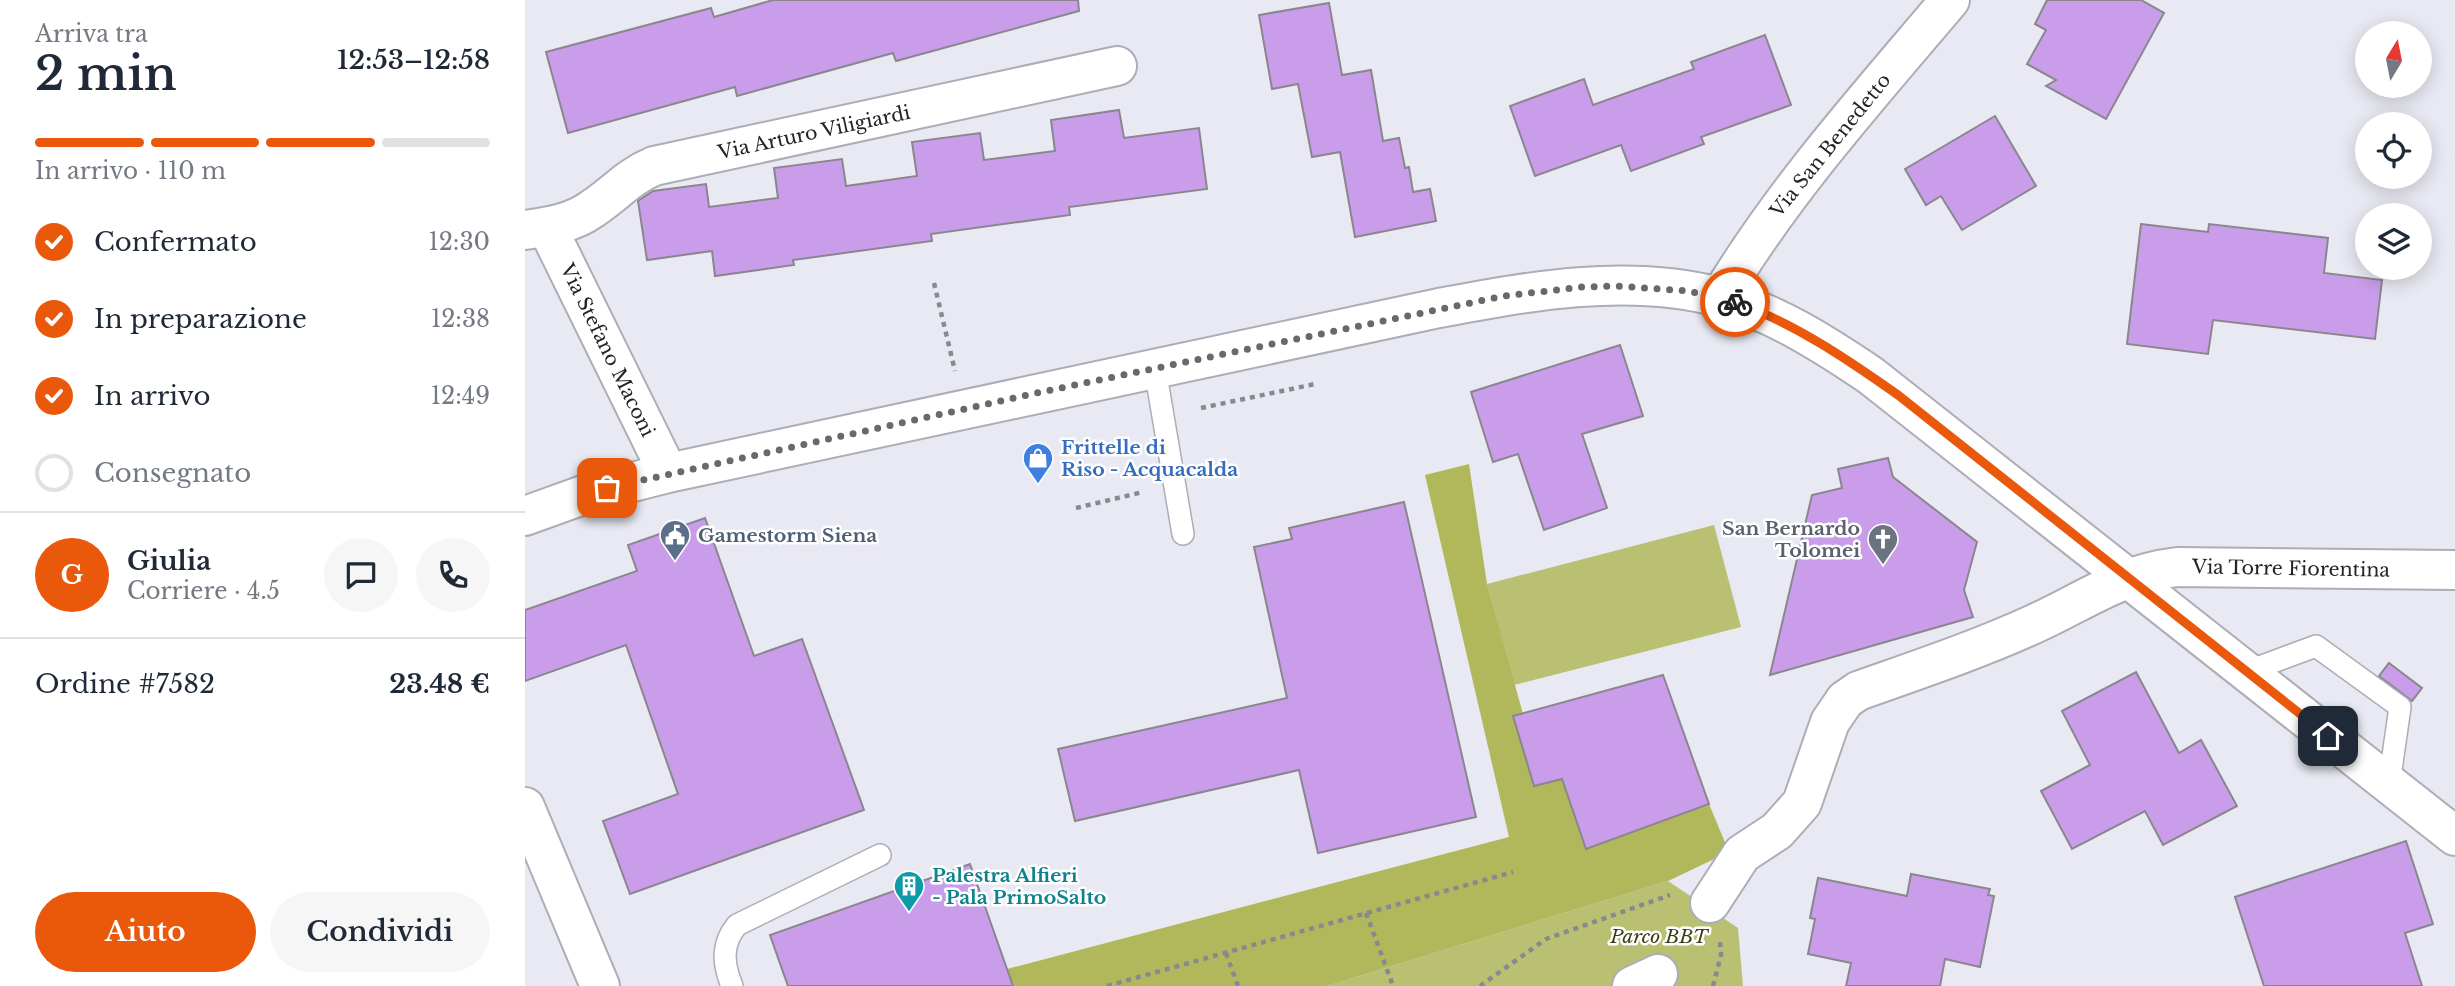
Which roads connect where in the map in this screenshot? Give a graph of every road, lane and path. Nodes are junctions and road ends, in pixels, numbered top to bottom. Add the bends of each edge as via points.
1 (1950, 0) edge
2 (1117, 66) dead end
3 (536, 228) edge
4 (934, 283) dead end
5 (1720, 297) junction
6 (1155, 369) junction
7 (1315, 384) dead end
8 (1201, 408) dead end
9 (963, 409) junction
10 (667, 474) junction
11 (1174, 484) junction
12 (1076, 508) dead end
13 (525, 516) edge
14 (1184, 534) dead end
15 (2455, 570) edge
16 (2128, 577) junction
17 (2246, 672) junction
18 (2389, 784) junction
19 (525, 807) edge
20 (2455, 836) edge
21 (880, 855) dead end
22 (1513, 872) dead end
23 (1692, 898) joint
24 (1366, 913) junction
25 (1226, 953) junction
26 (600, 986) edge
27 (732, 986) edge
28 (1107, 986) edge
29 (1237, 986) edge
30 (1393, 986) edge
31 (1480, 986) edge

1 - 5 street, Via San Benedetto via 1805,172
2 - 3 street, Via Arturo Viligiardi via 655,166 626,180 592,210
3 - 10 street, Via Stefano Maconi
4 - 9 path
5 - 6 street via 1616,286 1542,291
5 - 16 street via 1808,336 1870,375
6 - 9 street
6 - 11 lane
7 - 8 path
9 - 10 street
10 - 13 street via 586,494
11 - 12 path
11 - 14 lane
15 - 16 street, Via Torre Fiorentina via 2177,566
16 - 17 street
16 - 23 street, Via Torre Fiorentina via 2027,627 1851,695 1834,714 1806,795 1788,821
17 - 18 street
17 - 18 lane via 2316,646 2400,707
18 - 20 street
19 - 26 street
21 - 27 lane via 737,925 725,945
22 - 24 path
23 - 31 path via 1664,899 1546,939
24 - 25 path
24 - 30 path
25 - 28 path
25 - 29 path

